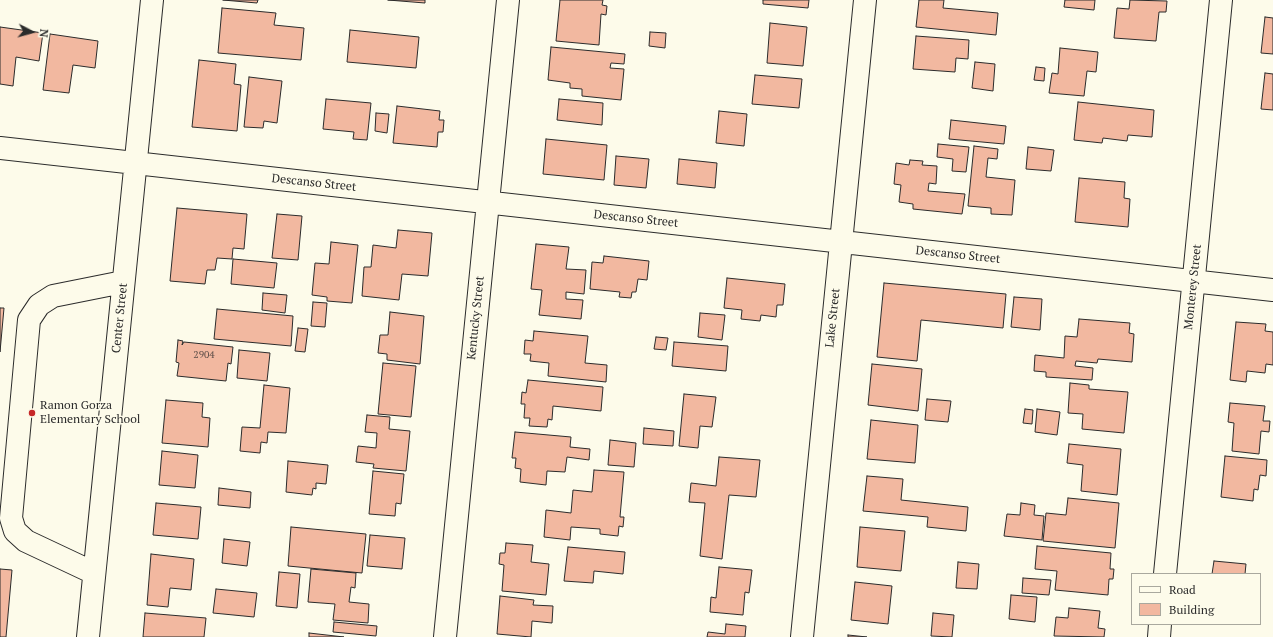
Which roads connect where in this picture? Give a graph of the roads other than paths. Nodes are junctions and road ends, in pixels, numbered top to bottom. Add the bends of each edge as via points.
1 (152, 0) edge
2 (508, 0) edge
3 (865, 0) edge
4 (1222, 0) edge
5 (0, 148) edge
6 (135, 164) junction
7 (488, 203) junction
8 (841, 242) junction
9 (1194, 281) junction
10 (123, 282) junction
11 (1273, 290) edge
12 (94, 573) junction
13 (1165, 573) edge
14 (1160, 625) edge
15 (88, 637) edge
16 (445, 637) edge
17 (802, 637) edge
18 (1159, 637) edge

1 - 6 street, Center Street
2 - 7 street, Kentucky Street
3 - 8 street, Lake Street
4 - 9 street, Monterey Street
5 - 6 street, Descanso Street
6 - 7 street, Descanso Street
6 - 10 street, Center Street
7 - 8 street, Descanso Street
7 - 16 street, Kentucky Street
8 - 9 street, Descanso Street
8 - 17 street, Lake Street
9 - 11 street, Descanso Street
9 - 13 street, Monterey Street
10 - 12 street, Center Street
10 - 12 street via 53,296 39,305 30,320 29,328 11,518 15,531 26,541
12 - 15 street, Center Street
14 - 18 street

